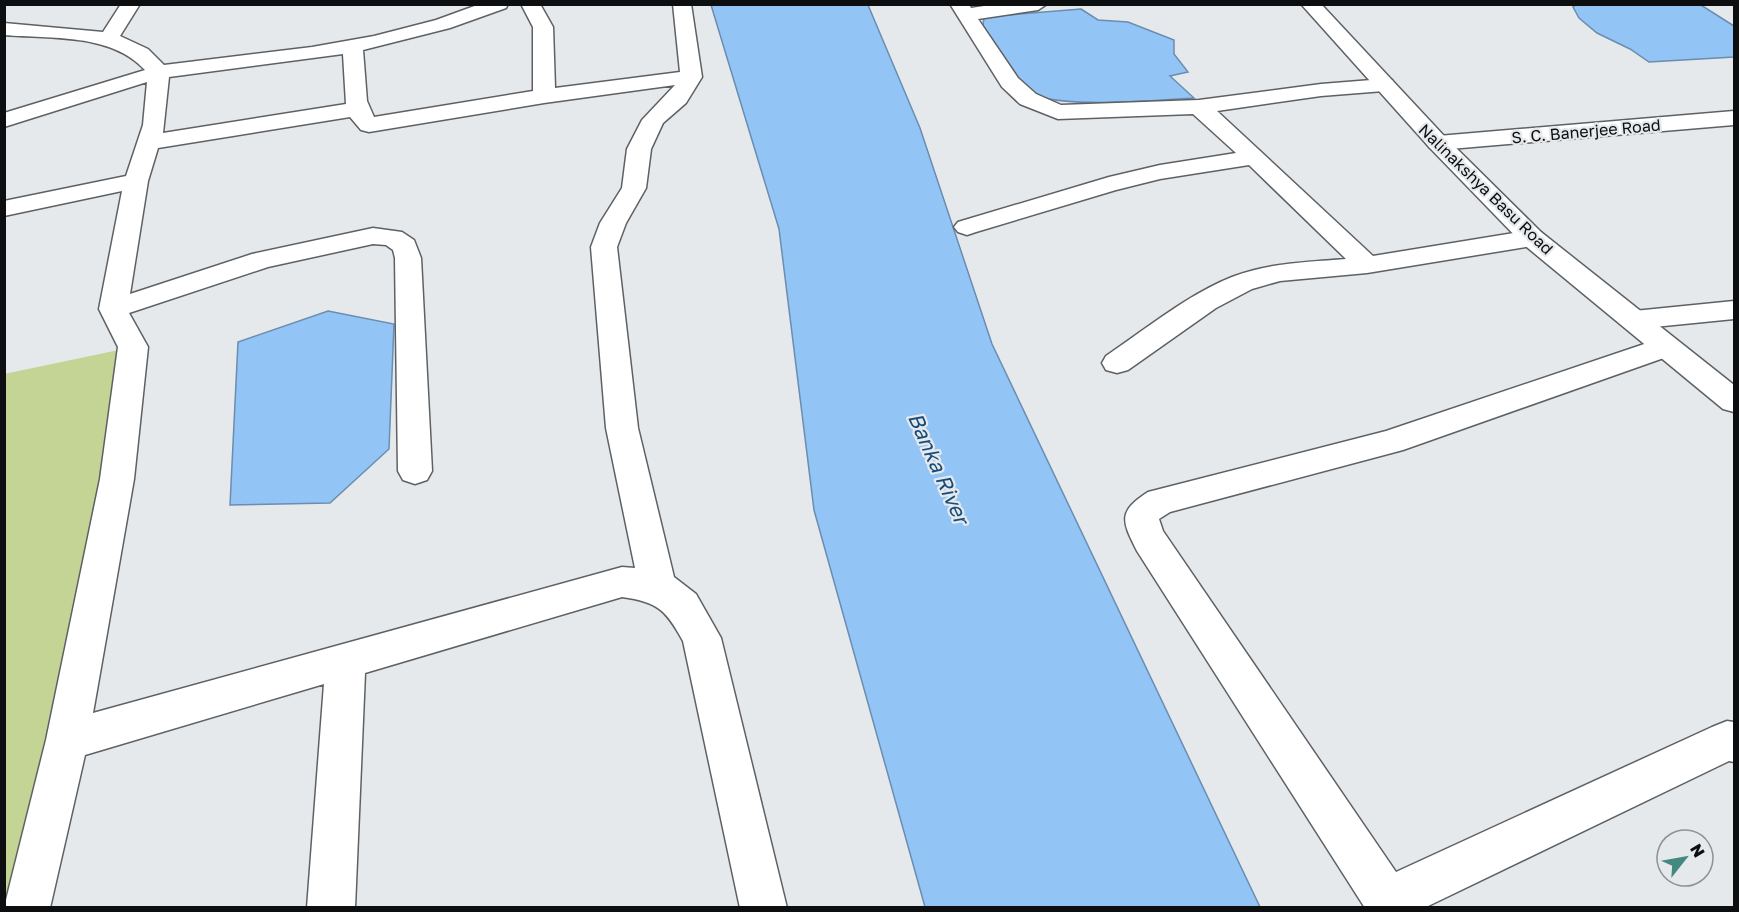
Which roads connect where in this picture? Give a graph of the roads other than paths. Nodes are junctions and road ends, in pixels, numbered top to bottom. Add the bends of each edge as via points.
1 (131, 4) edge
2 (500, 4) edge
3 (530, 4) edge
4 (682, 4) edge
5 (1038, 4) edge
6 (1310, 4) edge
7 (962, 10) edge
8 (4, 29) edge
9 (109, 38) junction
10 (353, 46) junction
11 (159, 72) junction
12 (691, 77) junction
13 (1384, 85) junction
14 (544, 96) junction
15 (1199, 107) junction
16 (357, 109) junction
17 (1734, 117) edge
18 (4, 120) edge
19 (150, 142) junction
20 (1437, 143) junction
21 (1251, 158) junction
22 (136, 181) junction
23 (4, 210) edge
24 (967, 227) dead end
25 (1532, 238) junction
26 (1367, 265) junction
27 (113, 309) junction
28 (1734, 310) edge
29 (1634, 320) junction
30 (1665, 347) junction
31 (1118, 363) dead end
32 (1734, 401) edge
33 (415, 471) dead end
34 (657, 586) junction
35 (346, 659) junction
36 (67, 740) junction
37 (1734, 742) edge
38 (1391, 904) edge
39 (26, 908) edge
40 (331, 908) edge
41 (764, 908) edge

1 - 9 street
2 - 10 street via 443,24
3 - 14 street via 543,27
4 - 12 street
5 - 7 street
6 - 13 street, Nalinakshya Basu Road
7 - 15 street via 1011,82 1028,99 1058,112
8 - 9 street
9 - 11 street via 141,53
10 - 11 street
10 - 16 street
11 - 18 street
11 - 19 street
12 - 14 street
12 - 34 street via 678,98 652,120 639,149 634,188 613,223 604,248 622,429
13 - 15 street
13 - 20 street, Nalinakshya Basu Road
14 - 16 street via 369,125 362,121
15 - 21 street
16 - 19 street
17 - 20 street, S. C. Banerjee Road
19 - 22 street
20 - 25 street, Nalinakshya Basu Road
21 - 24 street via 1109,184
21 - 26 street
22 - 23 street
22 - 27 street
25 - 26 street
25 - 29 street, Nalinakshya Basu Road
26 - 31 street via 1279,273 1242,283 1206,302
27 - 33 street via 261,260 373,236 393,238 405,246 408,258
27 - 36 street via 133,347 117,479
28 - 29 street
29 - 30 street, Nalinakshya Basu Road
30 - 32 street, Nalinakshya Basu Road
30 - 38 street via 1391,442 1160,501 1142,513 1142,526 1150,541
34 - 35 street via 622,582
34 - 41 street via 683,605 702,639
35 - 36 street
35 - 40 street
36 - 39 street
37 - 38 street via 1727,741

